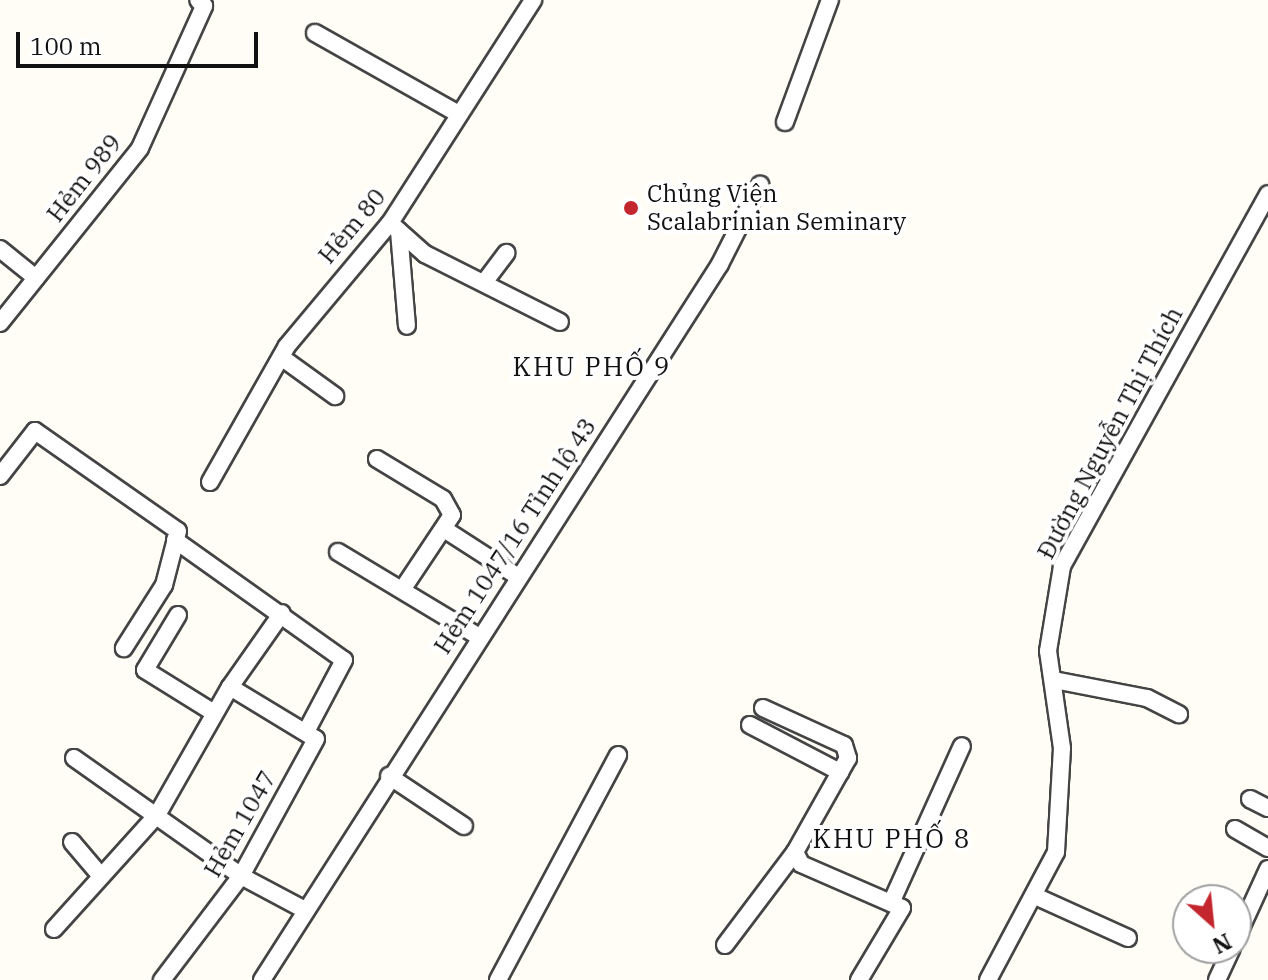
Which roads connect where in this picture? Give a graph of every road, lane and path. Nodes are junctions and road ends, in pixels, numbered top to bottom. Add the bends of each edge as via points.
1 (533, 0) edge
2 (830, 0) edge
3 (201, 3) edge
4 (315, 33) dead end
5 (459, 114) junction
6 (785, 122) dead end
7 (760, 185) dead end
8 (1268, 194) edge
9 (394, 227) junction
10 (0, 249) edge
11 (506, 253) dead end
12 (36, 278) junction
13 (486, 280) junction
14 (560, 322) dead end
15 (0, 323) edge
16 (407, 326) dead end
17 (281, 357) junction
18 (335, 396) dead end
19 (377, 459) dead end
20 (0, 476) edge
21 (210, 482) dead end
22 (444, 529) junction
23 (175, 540) junction
24 (338, 552) dead end
25 (517, 576) junction
26 (402, 590) junction
27 (282, 613) junction
28 (178, 615) dead end
29 (478, 636) junction
30 (124, 648) dead end
31 (1054, 680) junction
32 (230, 687) junction
33 (763, 708) dead end
34 (214, 713) junction
35 (1179, 714) dead end
36 (750, 725) dead end
37 (307, 730) junction
38 (962, 746) dead end
39 (618, 755) dead end
40 (74, 758) dead end
41 (840, 772) junction
42 (389, 776) junction
43 (1250, 799) dead end
44 (1268, 808) edge
45 (157, 815) junction
46 (464, 826) dead end
47 (1235, 829) dead end
48 (72, 842) dead end
49 (1268, 848) edge
50 (795, 852) junction
51 (1268, 869) edge
52 (100, 875) junction
53 (241, 876) junction
54 (1035, 896) junction
55 (891, 903) junction
56 (1252, 904) edge
57 (303, 909) junction
58 (54, 929) dead end
59 (1128, 938) dead end
60 (725, 945) dead end
61 (162, 980) edge
62 (262, 980) edge
63 (498, 980) edge
64 (859, 980) edge
65 (988, 980) edge

1 - 5 street, Hẻm 80
2 - 6 street
3 - 12 street, Hẻm 989 via 140,148
4 - 5 street
5 - 9 street, Hẻm 80
7 - 25 street, Hẻm 1047/16 Tỉnh lộ 43 via 720,264
8 - 31 street, Đường Nguyễn Thị Thích via 1062,566 1048,651
9 - 13 street via 425,254
9 - 16 street
9 - 17 street, Hẻm 80
10 - 12 street
11 - 13 street
12 - 15 street, Hẻm 989
13 - 14 street
17 - 18 street
17 - 21 street, Hẻm 80
19 - 22 street via 449,506
20 - 23 street, Hẻm 1047 via 35,431 178,531
22 - 25 street
22 - 26 street
23 - 27 street, Hẻm 1047
23 - 30 street via 164,585
24 - 26 street
25 - 29 street, Hẻm 1047/16 Tỉnh lộ 43
26 - 29 street
27 - 32 street
27 - 37 street, Hẻm 1047 via 346,664
28 - 34 street via 145,670
29 - 42 street, Hẻm 1047/16 Tỉnh lộ 43
31 - 35 street via 1147,698
31 - 54 street, Đường Nguyễn Thị Thích via 1063,813 1056,852
32 - 34 street
32 - 37 street
33 - 41 street via 844,745
34 - 45 street
36 - 41 street
37 - 53 street, Hẻm 1047 via 316,739
38 - 55 street
39 - 63 street
40 - 45 street
41 - 50 street
42 - 46 street
42 - 57 street, Hẻm 1047/16 Tỉnh lộ 43
43 - 44 street
45 - 52 street
45 - 53 street
47 - 49 street
48 - 52 street
50 - 55 street via 801,864
50 - 60 street
51 - 56 street
52 - 58 street
53 - 57 street
53 - 61 street, Hẻm 1047
54 - 59 street
54 - 65 street, Đường Nguyễn Thị Thích
55 - 64 street via 902,908
57 - 62 street, Hẻm 1047/16 Tỉnh lộ 43

